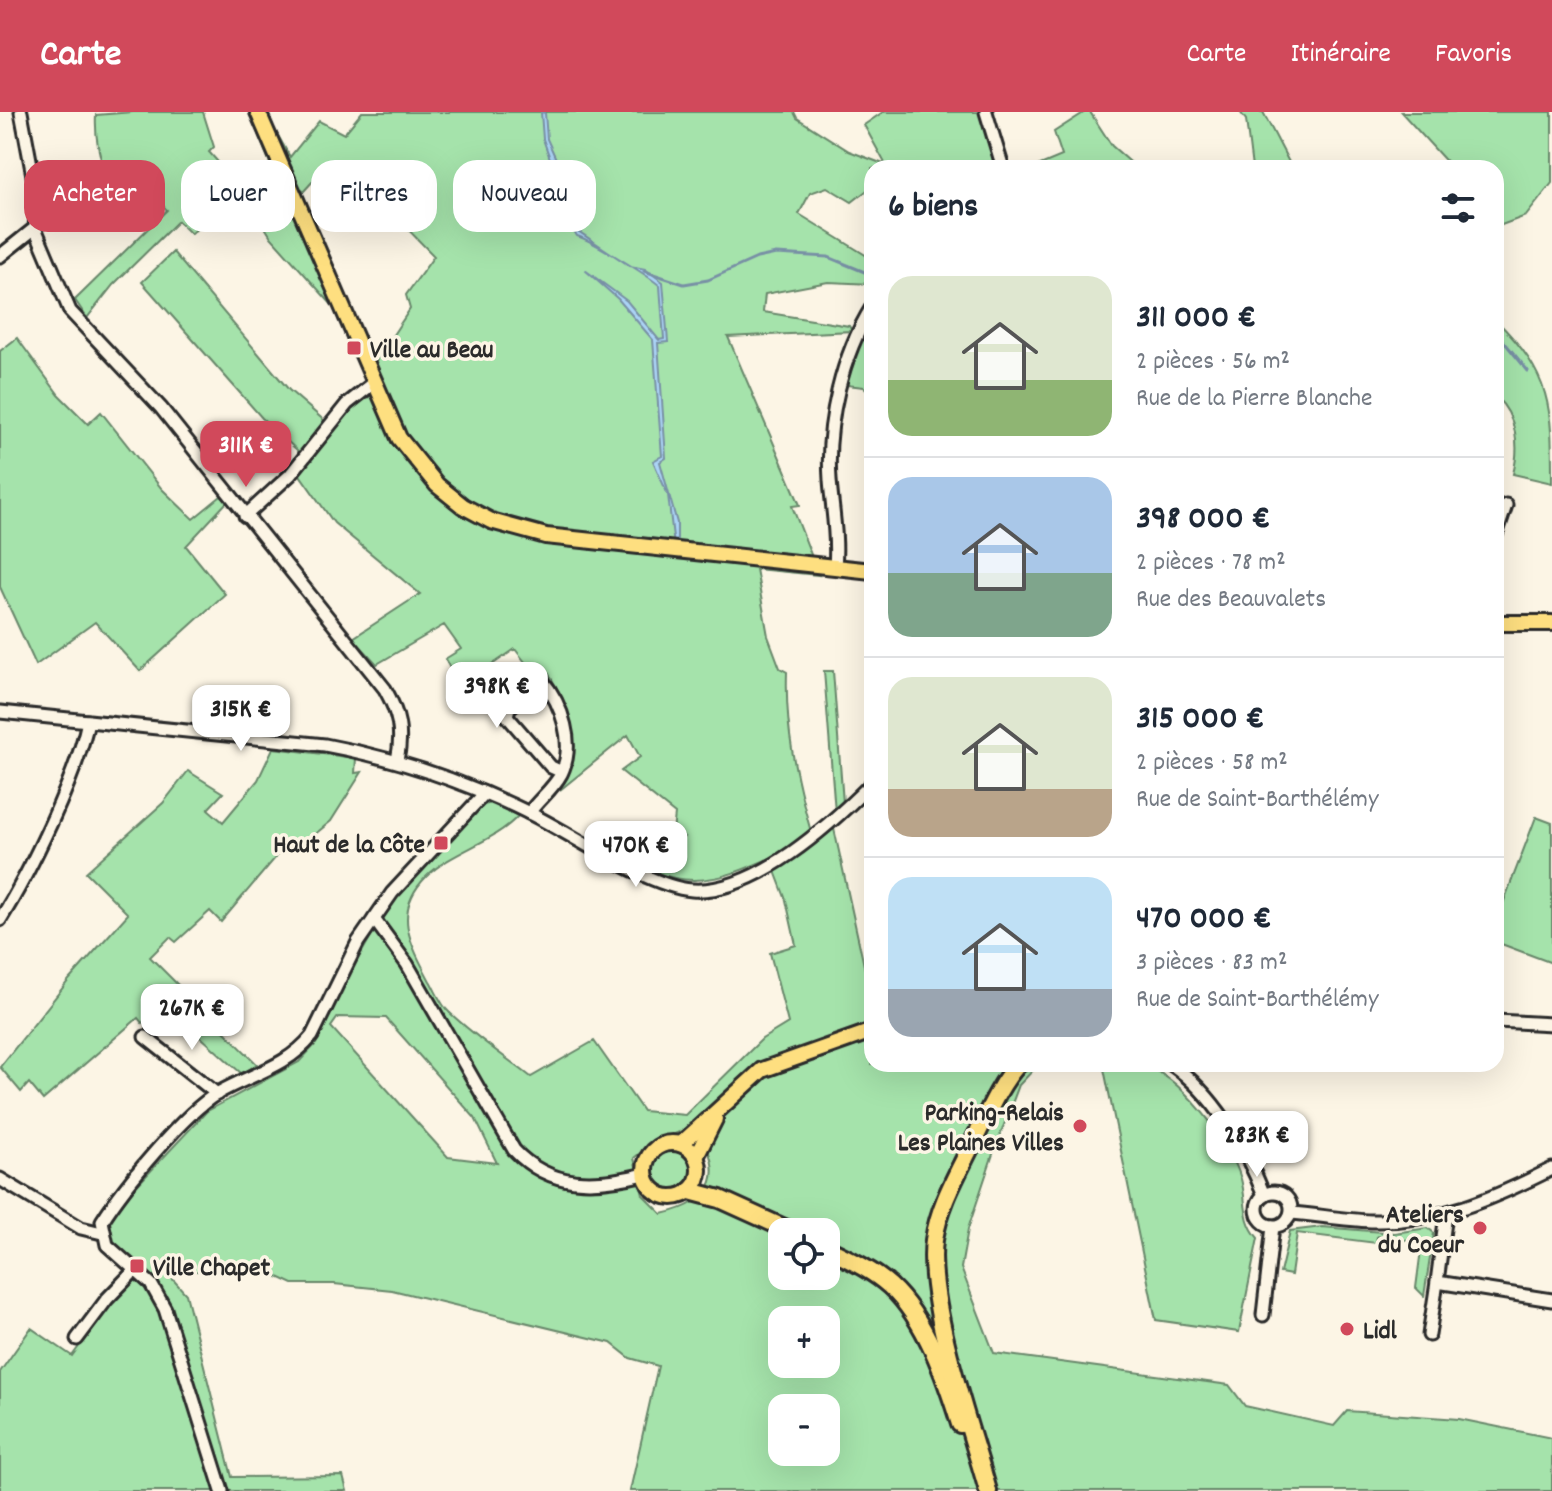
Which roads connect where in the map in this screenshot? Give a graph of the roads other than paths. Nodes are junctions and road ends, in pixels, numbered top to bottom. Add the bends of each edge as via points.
1 (21, 112) edge
2 (258, 112) edge
3 (986, 112) edge
4 (30, 160) edge
5 (1001, 160) edge
6 (30, 232) edge
7 (37, 232) edge
8 (0, 256) edge
9 (864, 324) edge
10 (375, 382) junction
11 (1506, 505) dead end
12 (1504, 511) edge
13 (245, 516) junction
14 (835, 566) junction
15 (864, 570) edge
16 (1504, 623) edge
17 (1552, 623) edge
18 (0, 712) edge
19 (88, 721) junction
20 (397, 761) junction
21 (562, 772) junction
22 (864, 791) edge
23 (484, 794) junction
24 (529, 813) junction
25 (374, 919) junction
26 (0, 920) edge
27 (1504, 1021) edge
28 (1552, 1024) edge
29 (864, 1033) edge
30 (145, 1037) dead end
31 (1012, 1072) edge
32 (1180, 1072) edge
33 (217, 1094) junction
34 (723, 1105) junction
35 (681, 1144) junction
36 (696, 1157) junction
37 (1552, 1169) edge
38 (645, 1174) junction
39 (0, 1179) edge
40 (690, 1191) junction
41 (1264, 1195) junction
42 (1291, 1213) junction
43 (1446, 1214) junction
44 (768, 1221) edge
45 (1273, 1226) junction
46 (102, 1233) junction
47 (840, 1255) edge
48 (136, 1269) junction
49 (1437, 1282) junction
50 (1552, 1300) edge
51 (1263, 1315) dead end
52 (1429, 1335) dead end
53 (77, 1339) dead end
54 (222, 1491) edge
55 (981, 1491) edge
56 (988, 1491) edge

1 - 4 street
2 - 10 main road
3 - 5 street
6 - 8 street
7 - 13 street via 70,311 133,375
9 - 14 street via 832,419
10 - 13 street via 347,404 290,475
10 - 14 main road via 399,438 437,485 491,521 521,531
11 - 12 street
13 - 20 street via 385,689 401,727
14 - 15 main road
16 - 17 main road
18 - 19 street
19 - 20 street via 325,745
19 - 26 street via 51,816
20 - 23 street
21 - 21 street via 565,726 542,680 509,708 507,716 551,767
21 - 24 street
22 - 24 street via 804,846 747,876 695,890 652,878
23 - 24 street
23 - 25 street
25 - 33 street via 303,1047
25 - 38 street via 390,935 514,1150 529,1166 581,1183
27 - 28 street
29 - 34 main road via 762,1070
30 - 33 street
31 - 56 highway via 949,1190 937,1224 933,1262 937,1301
32 - 41 street via 1222,1117
33 - 46 street via 114,1202 102,1221
34 - 35 main road
34 - 36 main road
35 - 36 main road
35 - 38 main road via 654,1149
36 - 40 main road via 699,1175
37 - 43 street via 1485,1202
38 - 40 main road via 659,1194 675,1197
39 - 46 street via 81,1228
40 - 44 highway
41 - 42 street via 1286,1196
41 - 45 street via 1257,1211
42 - 43 street via 1368,1221
42 - 45 street via 1283,1224
43 - 49 street
45 - 51 street
46 - 48 street via 107,1245
47 - 55 highway via 888,1285 914,1315 959,1419
48 - 53 street
48 - 54 street via 151,1284 175,1334
49 - 50 street
49 - 52 street

